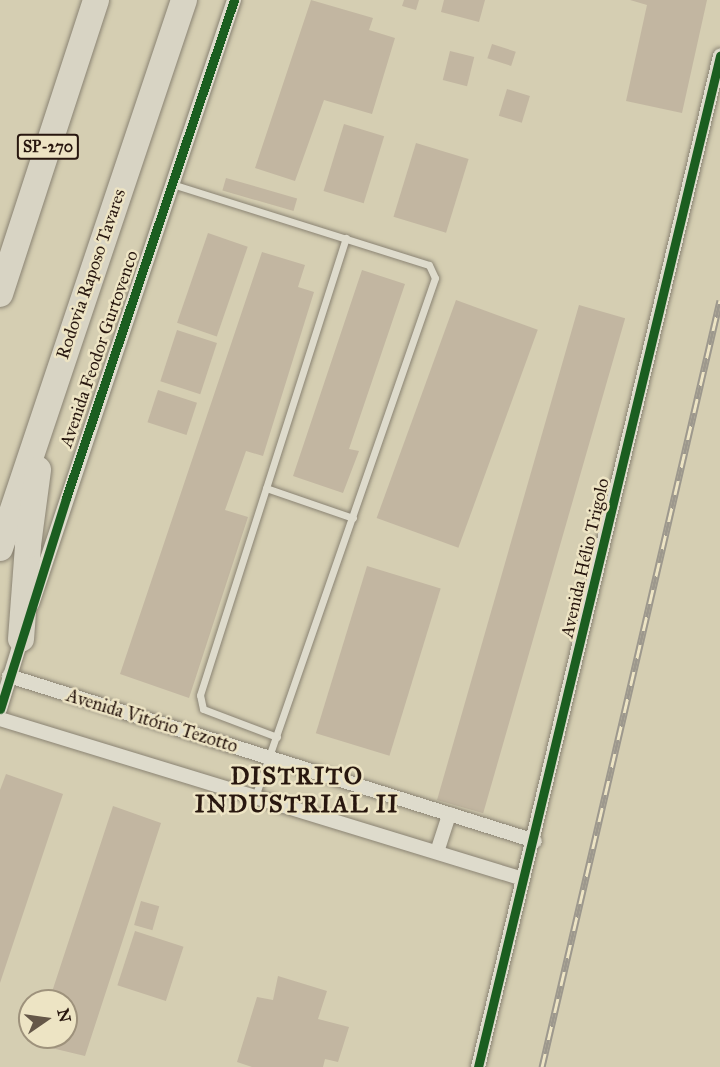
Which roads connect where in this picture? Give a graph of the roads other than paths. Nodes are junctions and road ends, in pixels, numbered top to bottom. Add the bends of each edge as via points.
1 (96, 0) edge
2 (184, 0) edge
3 (234, 0) edge
4 (720, 56) edge
5 (172, 184) junction
6 (346, 238) junction
7 (0, 294) edge
8 (48, 398) junction
9 (266, 488) junction
10 (353, 518) junction
11 (0, 548) edge
12 (21, 639) junction
13 (9, 676) junction
14 (0, 710) edge
15 (0, 719) edge
16 (277, 736) junction
17 (270, 758) junction
18 (255, 797) junction
19 (449, 814) junction
20 (535, 841) junction
21 (436, 852) junction
22 (523, 879) junction
23 (478, 1067) edge

1 - 7 highway, SP-270
2 - 8 highway, Rodovia Raposo Tavares
3 - 5 street, Avenida Feodor Gurtovenco
4 - 20 street, Avenida Hélio Trigolo
5 - 6 lane
5 - 12 street, Avenida Feodor Gurtovenco
6 - 9 lane
6 - 10 lane via 429,265 435,278
8 - 11 highway, Rodovia Raposo Tavares
8 - 12 highway via 27,545
9 - 10 lane
9 - 16 lane via 199,703 203,709
10 - 16 lane
12 - 13 street, Avenida Feodor Gurtovenco
13 - 14 street, Avenida Feodor Gurtovenco
13 - 17 street, Avenida Vitório Tezotto
15 - 18 street
16 - 17 lane
17 - 18 lane
17 - 19 street, Avenida Vitório Tezotto
18 - 21 street
19 - 20 street, Avenida Vitório Tezotto
19 - 21 street
20 - 22 street, Avenida Hélio Trigolo
21 - 22 street
22 - 23 street, Avenida Hélio Trigolo

